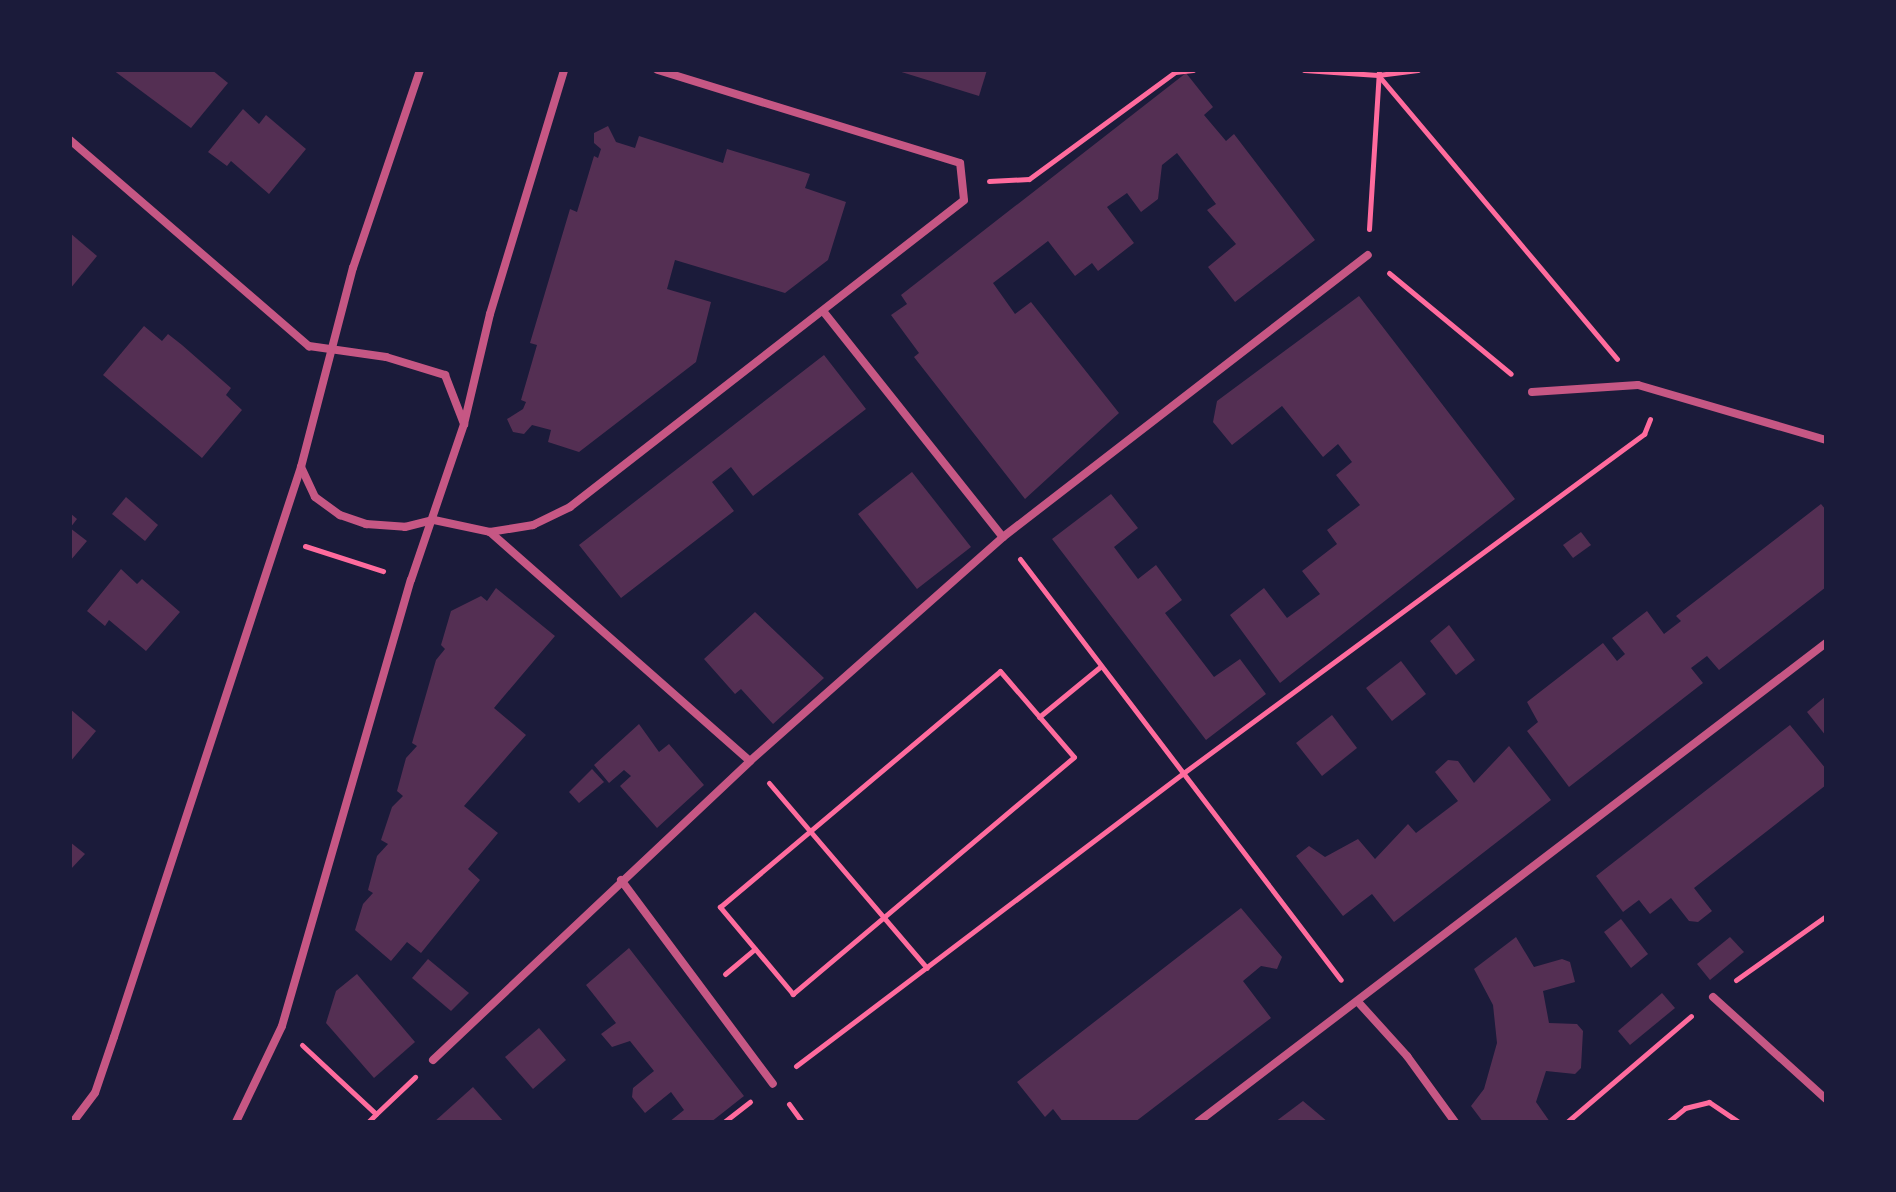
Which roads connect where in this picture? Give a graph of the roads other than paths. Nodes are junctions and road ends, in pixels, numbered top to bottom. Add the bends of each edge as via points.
1 (420, 70) edge
2 (564, 70) edge
3 (657, 70) edge
4 (70, 140) edge
5 (1368, 255) road end
6 (823, 311) junction
7 (330, 348) junction
8 (1532, 392) road end
9 (464, 424) junction
10 (1826, 440) edge
11 (301, 467) junction
12 (434, 520) junction
13 (490, 532) junction
14 (1003, 537) junction
15 (1826, 643) edge
16 (750, 761) junction
17 (621, 880) junction
18 (1713, 997) road end
19 (1359, 1003) junction
20 (433, 1060) road end
21 (773, 1084) road end
22 (1826, 1099) edge
23 (73, 1122) edge
24 (236, 1122) edge
25 (1198, 1122) edge
26 (1455, 1122) edge

1 - 7 street
2 - 9 street via 490,314
3 - 6 street via 960,163 964,200
4 - 7 street via 309,346
5 - 14 street
6 - 13 street via 570,507 533,525
6 - 14 street
7 - 9 street via 386,357 445,375
7 - 11 street
8 - 10 street via 1638,385
9 - 12 street
11 - 12 street via 315,497 340,515 366,524 405,527
11 - 23 street via 95,1093
12 - 13 street
12 - 24 street via 411,580 282,1026
13 - 16 street
14 - 16 street
15 - 19 street
16 - 17 street
17 - 20 street
17 - 21 street
18 - 22 street
19 - 25 street
19 - 26 street via 1407,1056

